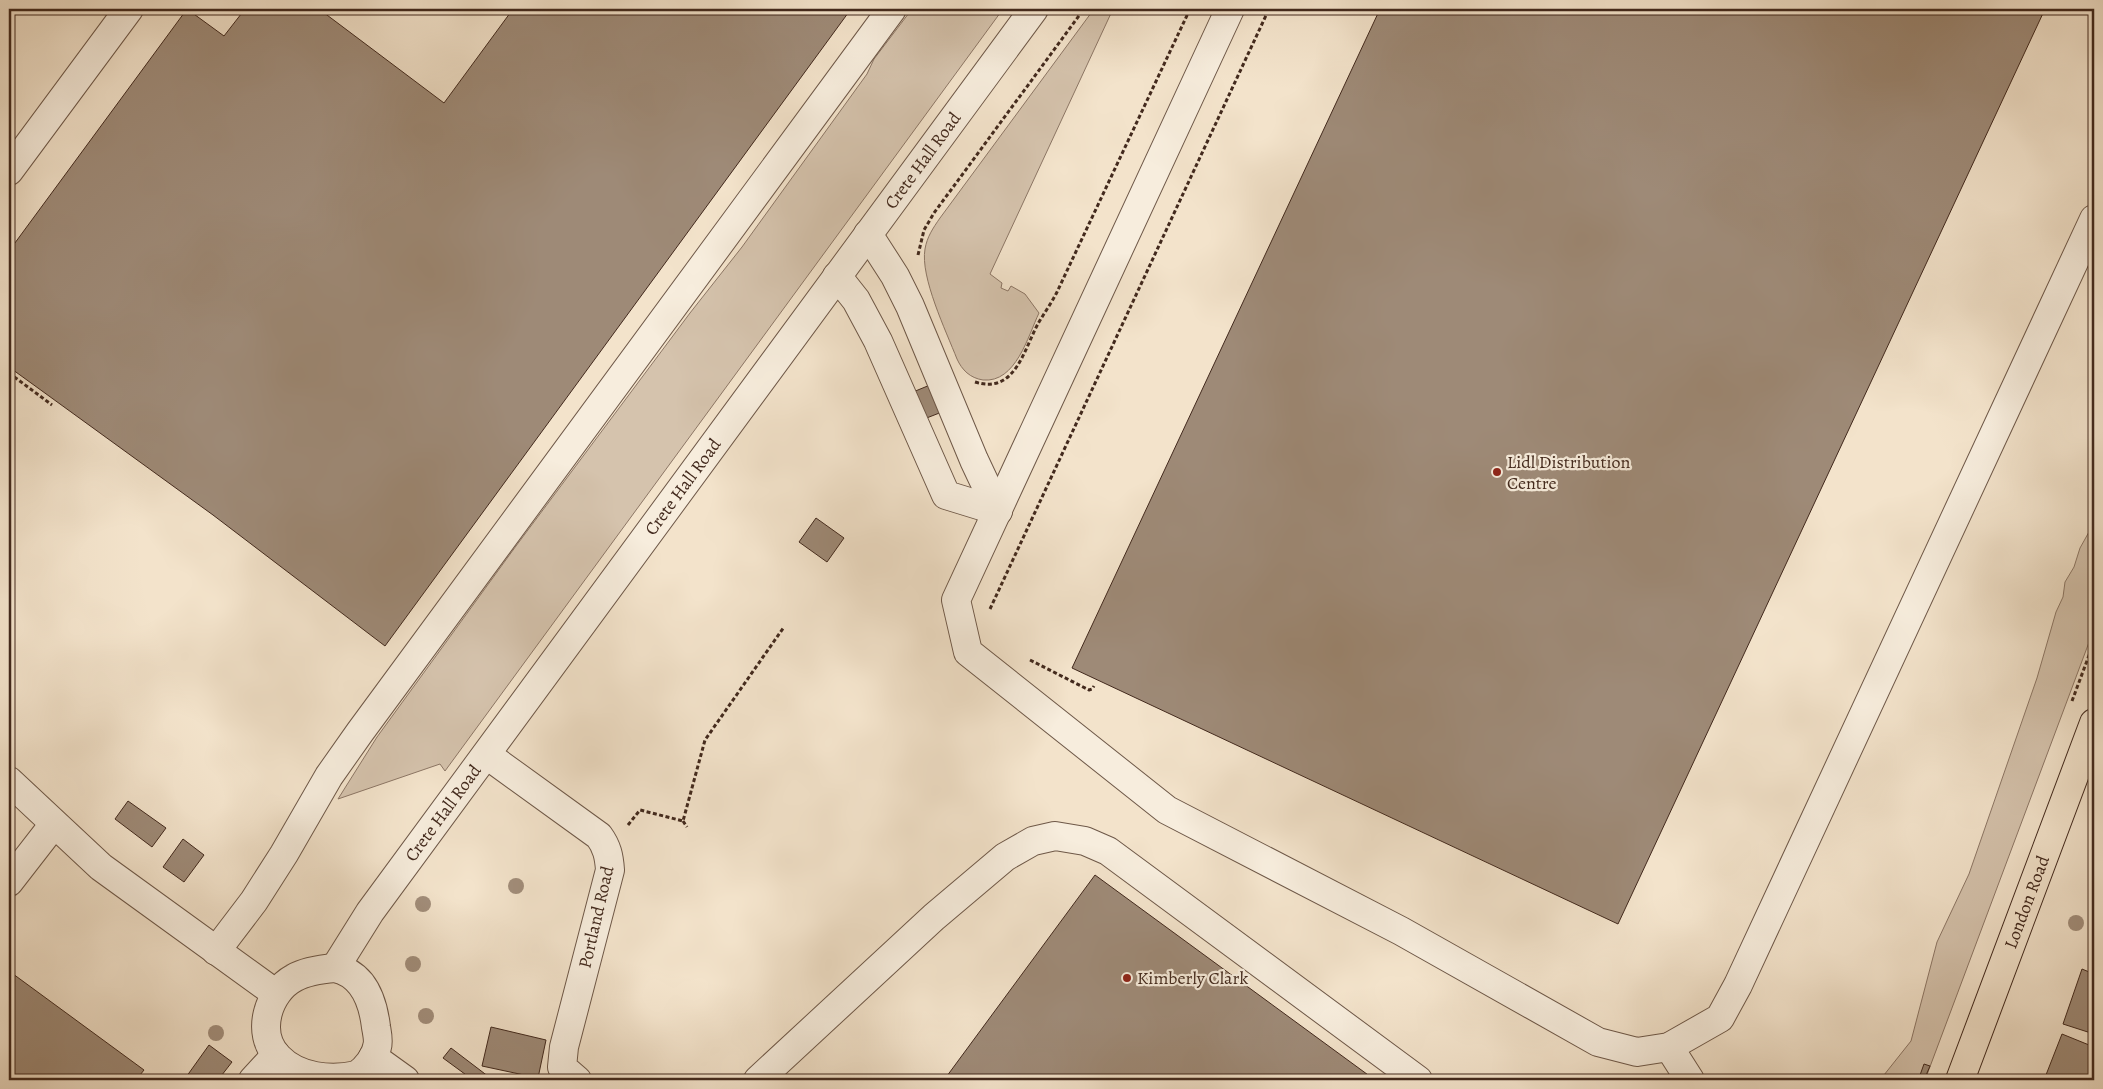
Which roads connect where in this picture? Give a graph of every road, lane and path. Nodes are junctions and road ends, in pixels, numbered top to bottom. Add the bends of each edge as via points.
1 (129, 9) edge
2 (892, 9) edge
3 (1034, 9) edge
4 (1084, 9) edge
5 (1190, 9) edge
6 (1230, 9) edge
7 (1269, 9) edge
8 (9, 171) edge
9 (2094, 219) edge
10 (868, 234) junction
11 (918, 263) dead end
12 (837, 276) junction
13 (9, 373) edge
14 (971, 380) dead end
15 (52, 404) dead end
16 (998, 511) junction
17 (988, 615) dead end
18 (784, 627) dead end
19 (1028, 658) dead end
20 (1094, 686) dead end
21 (2094, 723) edge
22 (487, 755) junction
23 (9, 781) edge
24 (684, 821) junction
25 (54, 824) junction
26 (687, 827) dead end
27 (606, 846) junction
28 (9, 882) edge
29 (216, 951) junction
30 (336, 968) junction
31 (275, 993) junction
32 (1669, 1047) junction
33 (276, 1055) junction
34 (373, 1057) junction
35 (401, 1077) edge
36 (253, 1080) edge
37 (577, 1080) edge
38 (758, 1080) edge
39 (1418, 1080) edge
40 (1690, 1080) edge
41 (1960, 1080) edge

1 - 8 street
2 - 29 street via 360,732 325,782 254,901
3 - 10 street, Crete Hall Road
4 - 11 path via 934,213 924,230
5 - 14 path via 1057,292 1018,364 1012,374 1000,382 983,384
6 - 16 street
7 - 17 path
9 - 32 street via 1738,985 1720,1018
10 - 12 street, Crete Hall Road
10 - 16 street via 910,306
12 - 16 street via 856,300 878,340 946,495
12 - 22 street, Crete Hall Road
13 - 15 path
16 - 32 street via 956,600 968,652 1166,810 1401,931 1598,1042 1636,1052
18 - 24 path via 705,740
19 - 20 path via 1090,690
21 - 41 main road, London Road
22 - 27 street, Portland Road via 598,836
22 - 30 street, Crete Hall Road via 364,921
23 - 25 street
24 - 26 path
24 - 27 path via 640,810 622,833
25 - 28 street
25 - 29 street via 101,867
27 - 37 street, Portland Road via 610,870 564,1047 562,1067
29 - 31 street
30 - 31 street via 297,976
30 - 34 street via 356,978 367,994 374,1011 378,1039
31 - 33 street via 268,1008 267,1025
32 - 40 street
33 - 34 street via 311,1075 327,1078 357,1075
33 - 36 street
34 - 35 street
38 - 39 street via 998,862 1026,844 1055,836 1084,840 1108,851

